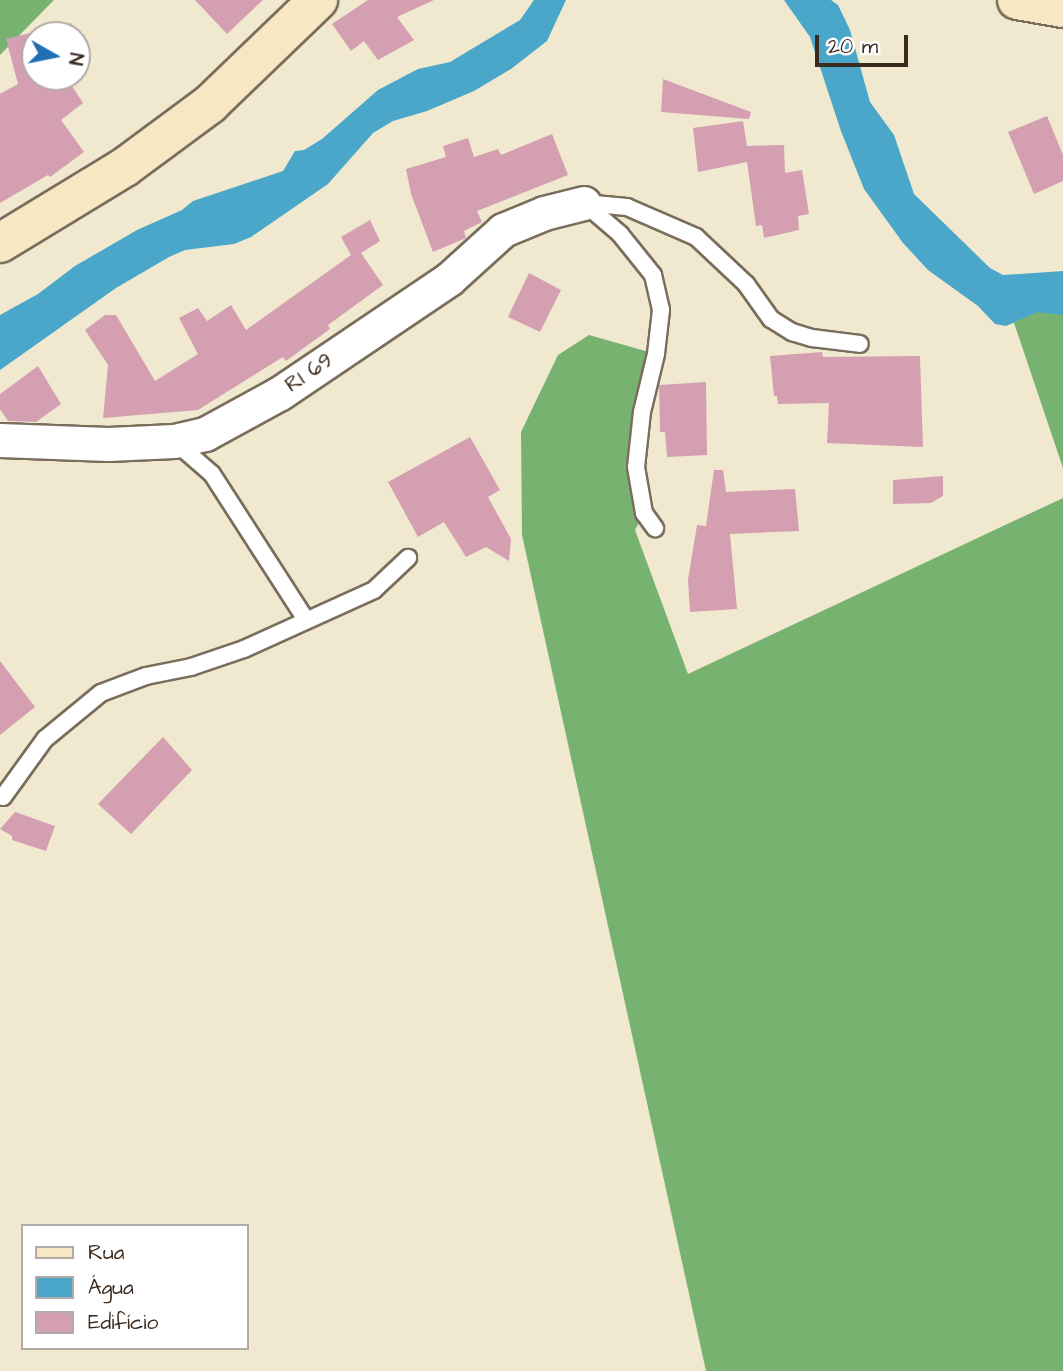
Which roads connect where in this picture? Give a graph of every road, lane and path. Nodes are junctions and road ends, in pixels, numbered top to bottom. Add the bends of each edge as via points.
1 (318, 0) edge
2 (1017, 0) edge
3 (1063, 8) edge
4 (584, 203) junction
5 (0, 243) edge
6 (860, 344) dead end
7 (0, 440) edge
8 (174, 440) junction
9 (655, 528) dead end
10 (408, 558) dead end
11 (306, 620) junction
12 (3, 797) dead end

1 - 5 street via 210,104 125,167
2 - 3 street
4 - 6 lane via 627,207 696,237 746,284 781,326 812,338
4 - 8 street, RI 69 via 503,230 449,279 281,393 205,434
4 - 9 lane via 620,234 653,275 661,310 636,467 644,513
7 - 8 street, RI 69 via 108,444
8 - 11 lane via 212,474
10 - 11 lane via 374,590
11 - 12 lane via 244,649 102,693 45,740

